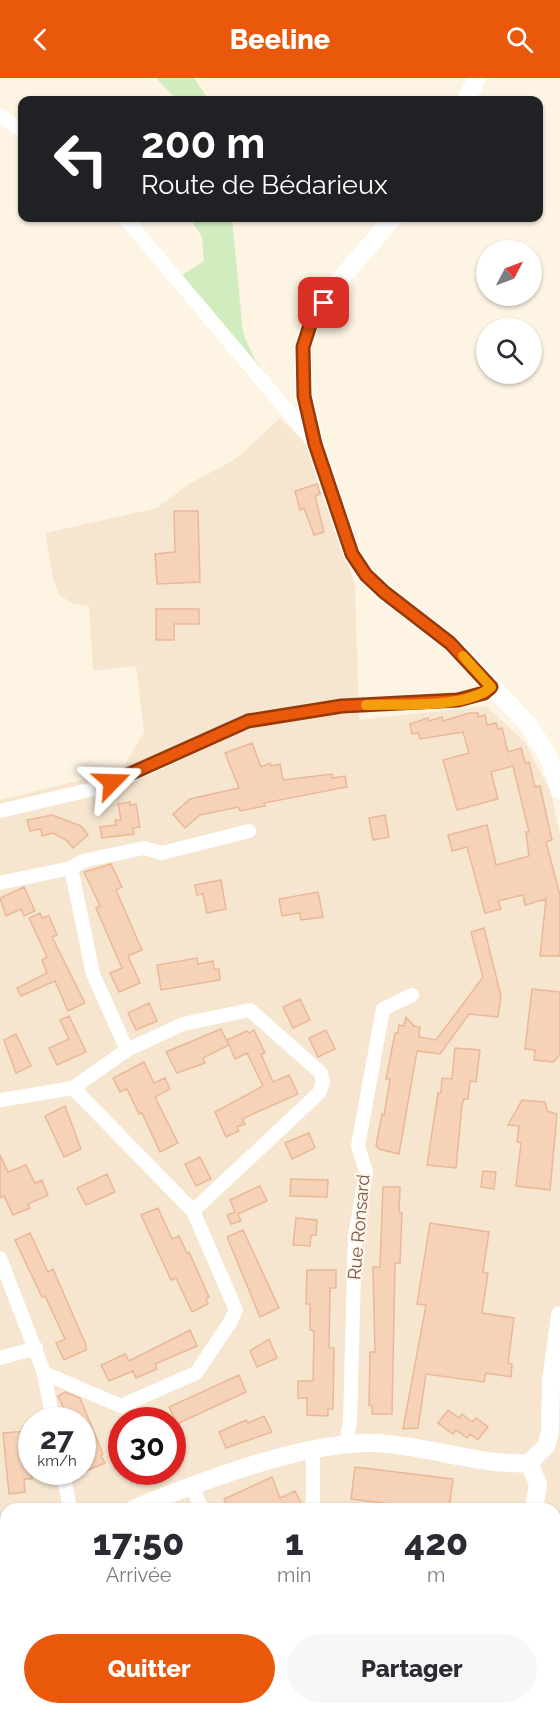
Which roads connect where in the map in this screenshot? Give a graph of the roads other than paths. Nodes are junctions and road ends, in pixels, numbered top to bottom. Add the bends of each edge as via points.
1 (477, 78) edge
2 (468, 96) edge
3 (0, 115) edge
4 (18, 128) edge
5 (128, 222) edge
6 (390, 222) edge
7 (315, 444) junction
8 (491, 687) junction
9 (560, 790) edge
10 (0, 811) edge
11 (249, 831) dead end
12 (71, 868) junction
13 (0, 882) edge
14 (411, 995) dead end
15 (127, 1050) junction
16 (73, 1088) junction
17 (0, 1100) edge
18 (193, 1212) junction
19 (0, 1258) edge
20 (560, 1315) edge
21 (36, 1348) junction
22 (0, 1359) edge
23 (44, 1373) junction
24 (51, 1407) edge
25 (346, 1444) junction
26 (553, 1447) edge
27 (313, 1450) junction
28 (529, 1462) junction
29 (65, 1485) edge
30 (191, 1485) junction
31 (69, 1503) edge
32 (148, 1503) edge
33 (199, 1503) edge
34 (313, 1503) edge
35 (535, 1503) edge

1 - 2 street
3 - 4 street
5 - 7 street
6 - 7 street via 337,284 311,322 303,347 304,396
7 - 8 street via 352,554 366,575 450,643
8 - 9 street via 528,724 548,756
8 - 10 street via 484,693 458,700 342,706 248,721 130,776 94,789
11 - 12 street via 162,853 144,848 83,861
12 - 13 street
12 - 15 street via 93,974
14 - 25 street, Rue Ronsard via 383,1009 358,1146 366,1172 355,1236 350,1421
15 - 16 street
15 - 18 street via 194,1020 250,1010 321,1073 319,1093
16 - 17 street
16 - 18 street
18 - 23 street via 236,1310 196,1372 121,1406
19 - 21 street
20 - 26 street via 551,1381
21 - 22 street
21 - 23 street
23 - 24 street
25 - 27 street
25 - 28 street via 409,1446 507,1463
26 - 28 street
27 - 30 street
27 - 34 street
28 - 35 street via 538,1484
29 - 31 street
30 - 32 street
30 - 33 street

